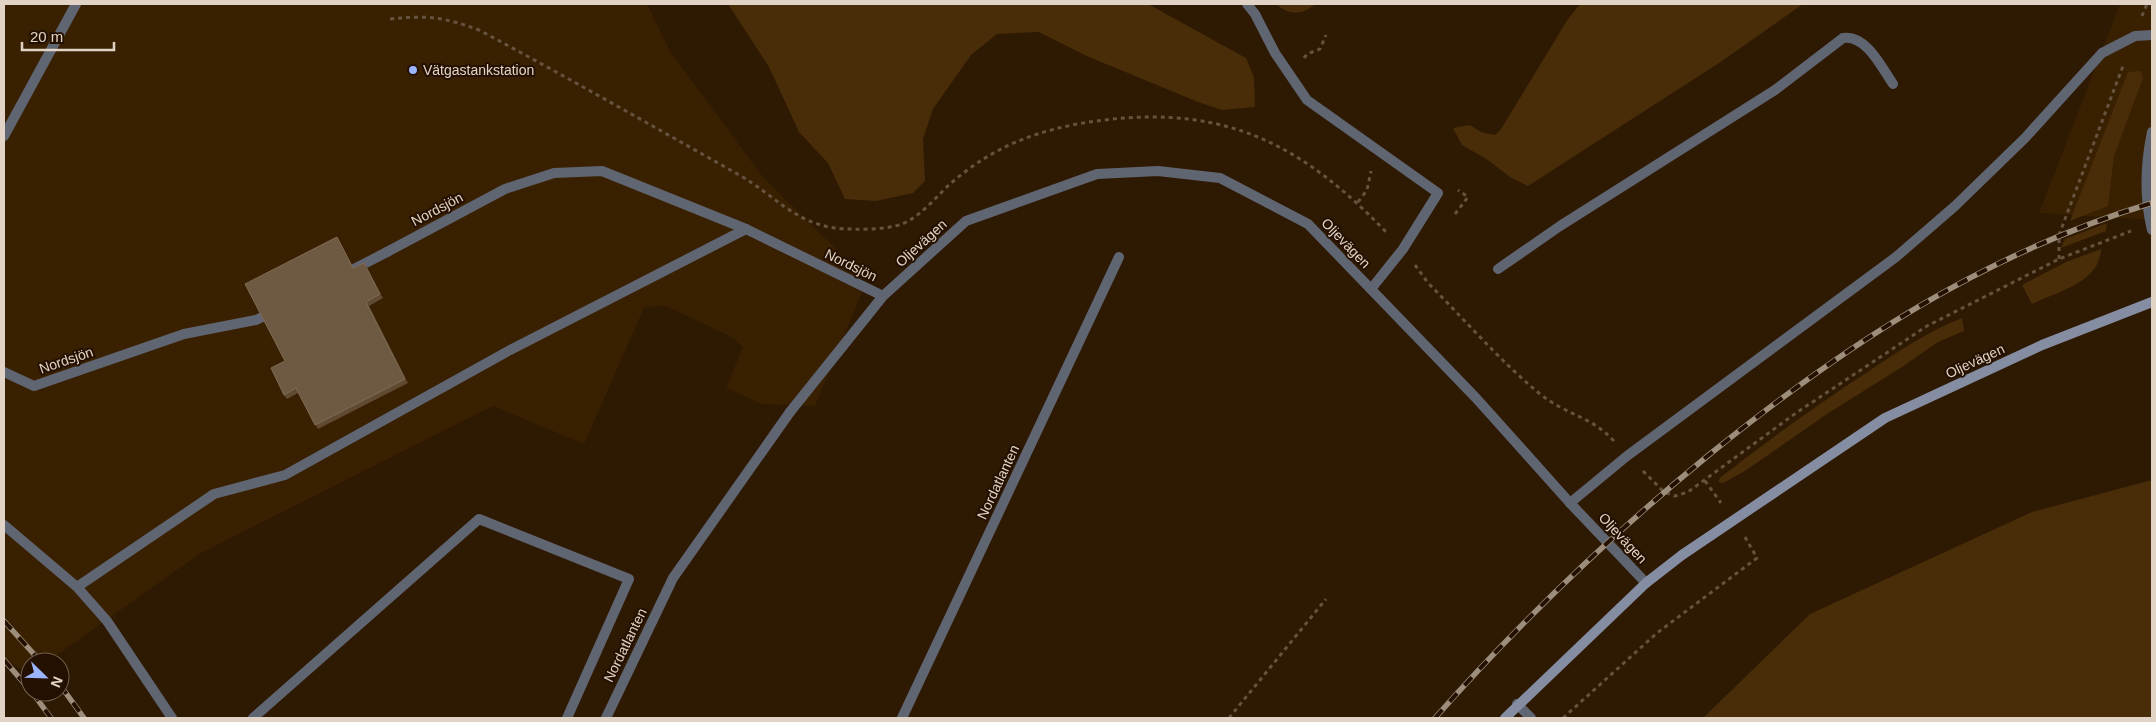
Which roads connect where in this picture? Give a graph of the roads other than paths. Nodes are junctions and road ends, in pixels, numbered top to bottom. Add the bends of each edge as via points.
1 (76, 4) edge
2 (1247, 4) edge
3 (2152, 35) edge
4 (1893, 84) dead end
5 (2152, 132) edge
6 (4, 136) edge
7 (2152, 227) edge
8 (746, 229) junction
9 (1119, 257) dead end
10 (1498, 269) dead end
11 (339, 277) edge
12 (1371, 289) junction
13 (883, 296) junction
14 (2152, 302) edge
15 (281, 308) edge
16 (4, 372) edge
17 (790, 412) joint
18 (1570, 503) junction
19 (4, 525) edge
20 (1646, 583) junction
21 (77, 587) junction
22 (1517, 704) junction
23 (172, 718) edge
24 (253, 718) edge
25 (567, 718) edge
26 (606, 718) edge
27 (902, 718) edge
28 (1505, 718) edge
29 (1531, 718) edge

1 - 6 street
2 - 12 street via 1256,14 1275,54 1307,100 1438,193 1403,249
3 - 18 street via 2135,36 2102,53 2018,144 1896,258 1627,456
4 - 10 street via 1858,40 1843,38 1775,90
5 - 7 street via 2146,162 2147,204
8 - 11 street, Nordsjön via 602,171 554,173 505,189
8 - 13 street, Nordsjön
8 - 21 street via 510,350 285,475 214,494
9 - 27 street, Nordatlanten
12 - 13 street, Oljevägen via 1308,224 1220,178 1158,171 1097,174 966,221
12 - 18 street, Oljevägen via 1476,398
13 - 17 street, Oljevägen
14 - 20 street, Oljevägen via 2042,345 1885,418 1682,555
15 - 16 street, Nordsjön via 256,320 184,334 34,386
17 - 26 street, Nordatlanten via 673,578
18 - 20 street, Oljevägen
19 - 21 street
20 - 22 street, Oljevägen
21 - 23 street via 107,621
22 - 28 street, Oljevägen
22 - 29 street
24 - 25 street via 479,519 629,579

